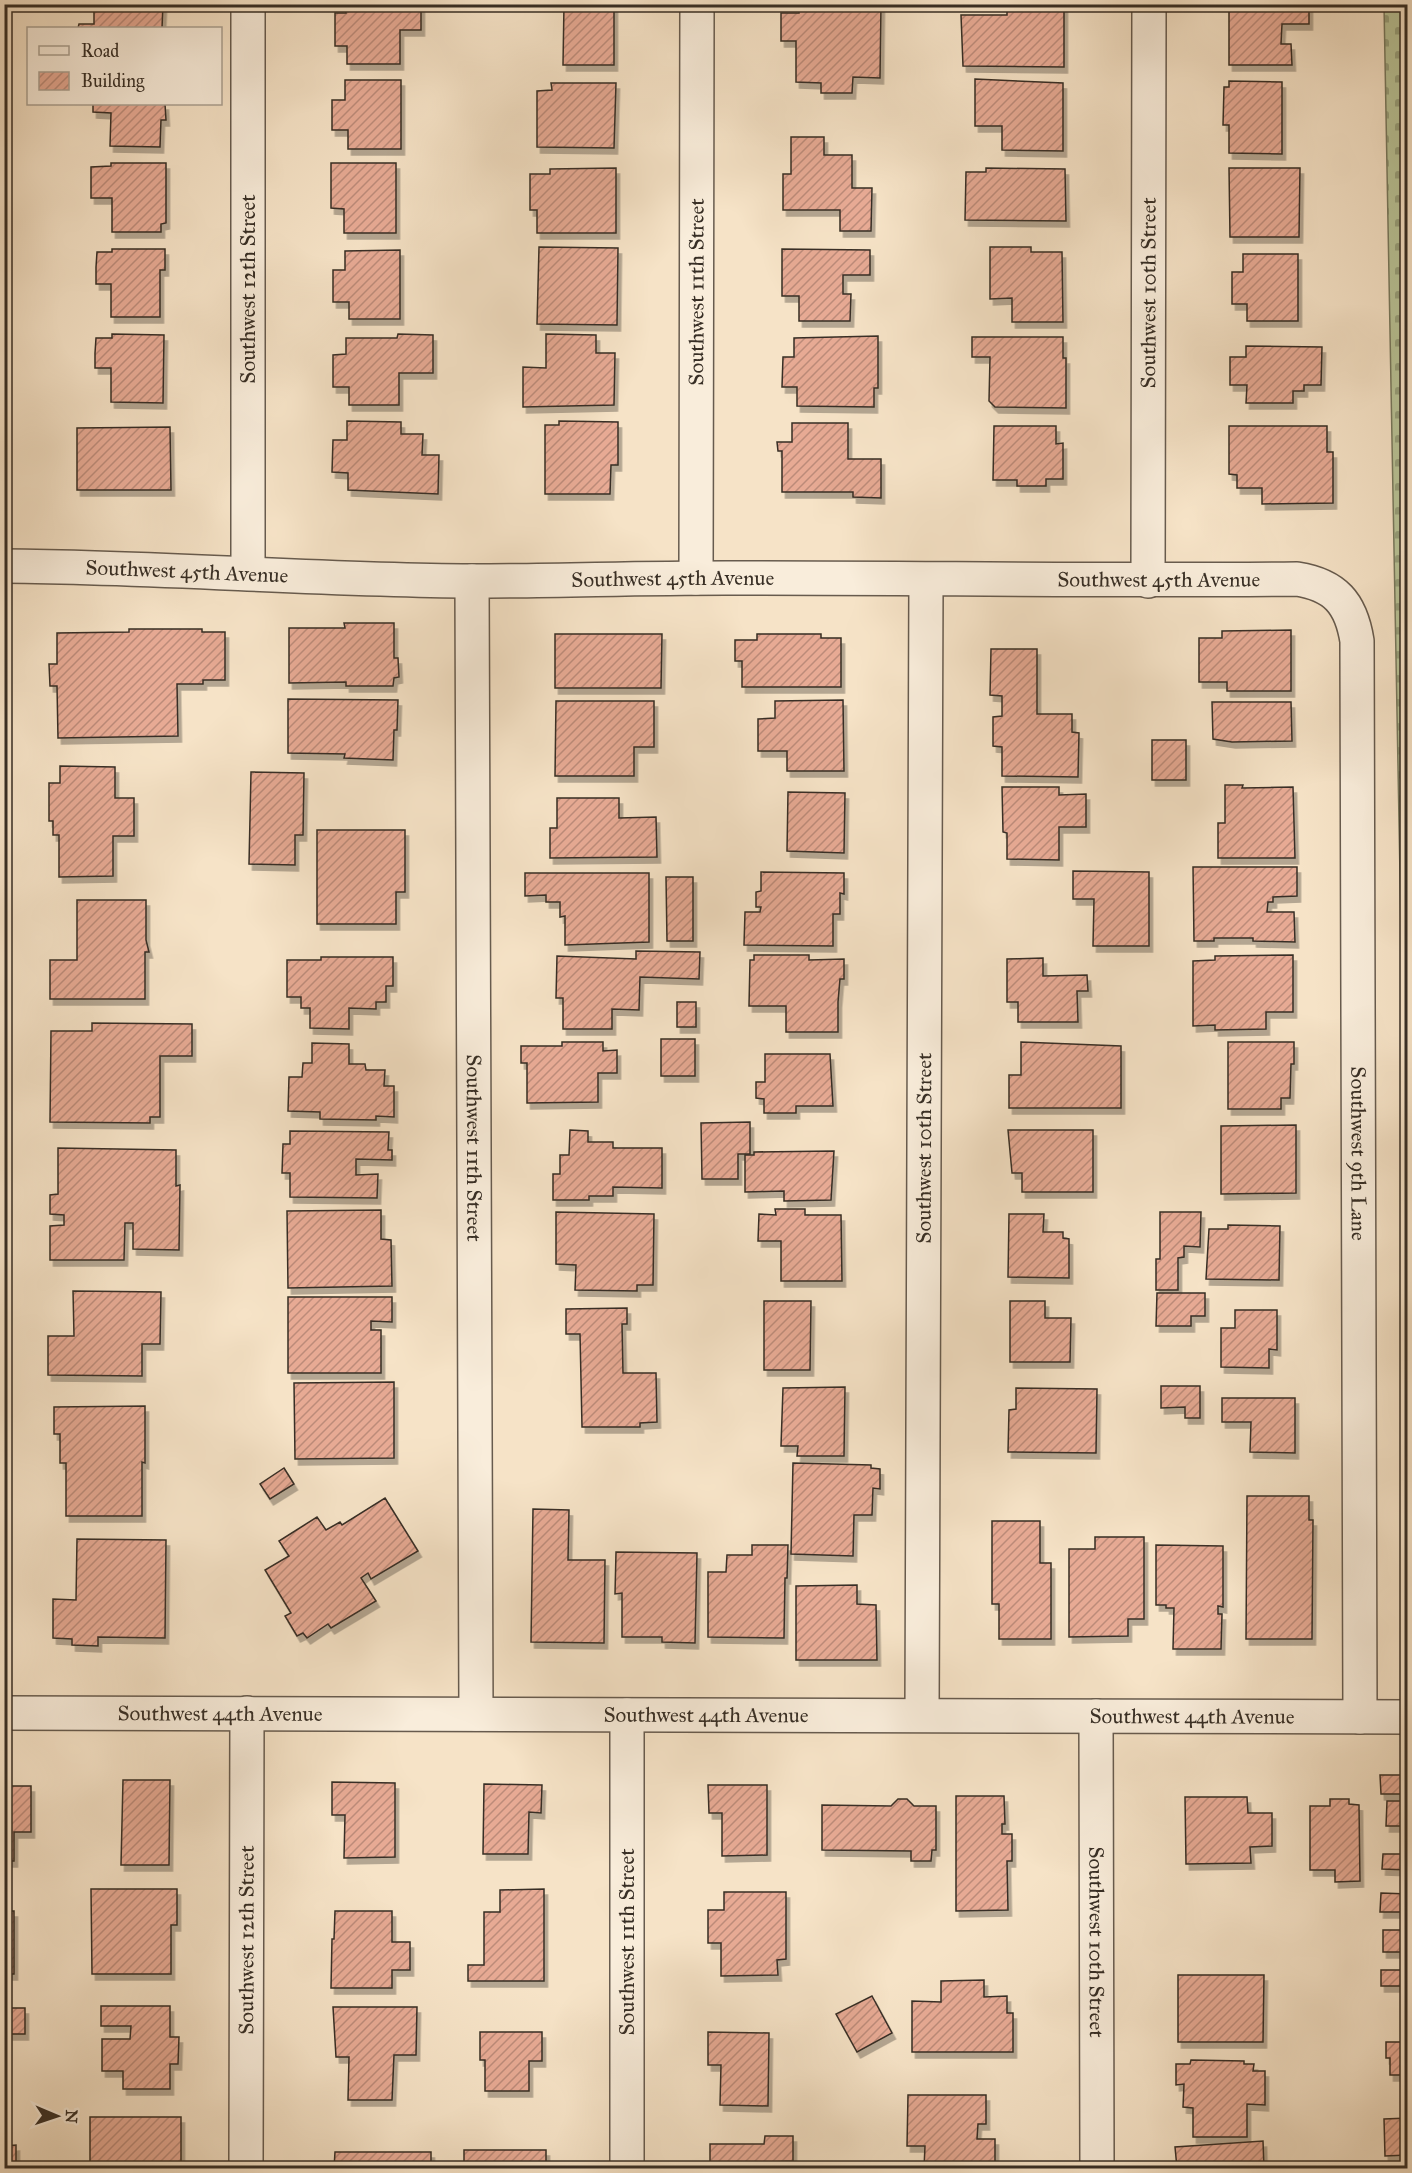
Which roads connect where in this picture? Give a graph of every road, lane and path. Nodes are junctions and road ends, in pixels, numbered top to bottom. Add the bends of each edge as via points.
1 (248, 4) edge
2 (697, 4) edge
3 (1149, 4) edge
4 (4, 566) edge
5 (248, 573) junction
6 (696, 578) junction
7 (926, 580) junction
8 (472, 581) junction
9 (1148, 581) junction
10 (1338, 596) joint
11 (4, 1713) edge
12 (247, 1713) junction
13 (476, 1714) junction
14 (627, 1715) junction
15 (922, 1715) junction
16 (1096, 1716) junction
17 (1360, 1717) junction
18 (1407, 1717) edge
19 (246, 2169) edge
20 (627, 2169) edge
21 (1097, 2169) edge

1 - 5 street, Southwest 12th Street
2 - 6 street, Southwest 11th Street
3 - 9 street, Southwest 10th Street
4 - 5 street, Southwest 45th Avenue
5 - 8 street, Southwest 45th Avenue
6 - 7 street, Southwest 45th Avenue
6 - 8 street, Southwest 45th Avenue
7 - 9 street, Southwest 45th Avenue
7 - 15 street, Southwest 10th Street
8 - 13 street, Southwest 11th Street
9 - 10 street, Southwest 45th Avenue via 1297,579 1313,582
10 - 17 street, Southwest 9th Lane via 1350,611 1356,641
11 - 12 street, Southwest 44th Avenue
12 - 13 street, Southwest 44th Avenue
12 - 19 street, Southwest 12th Street
13 - 14 street, Southwest 44th Avenue
14 - 15 street, Southwest 44th Avenue
14 - 20 street, Southwest 11th Street
15 - 16 street, Southwest 44th Avenue
16 - 17 street, Southwest 44th Avenue
16 - 21 street, Southwest 10th Street
17 - 18 street, Southwest 44th Avenue

